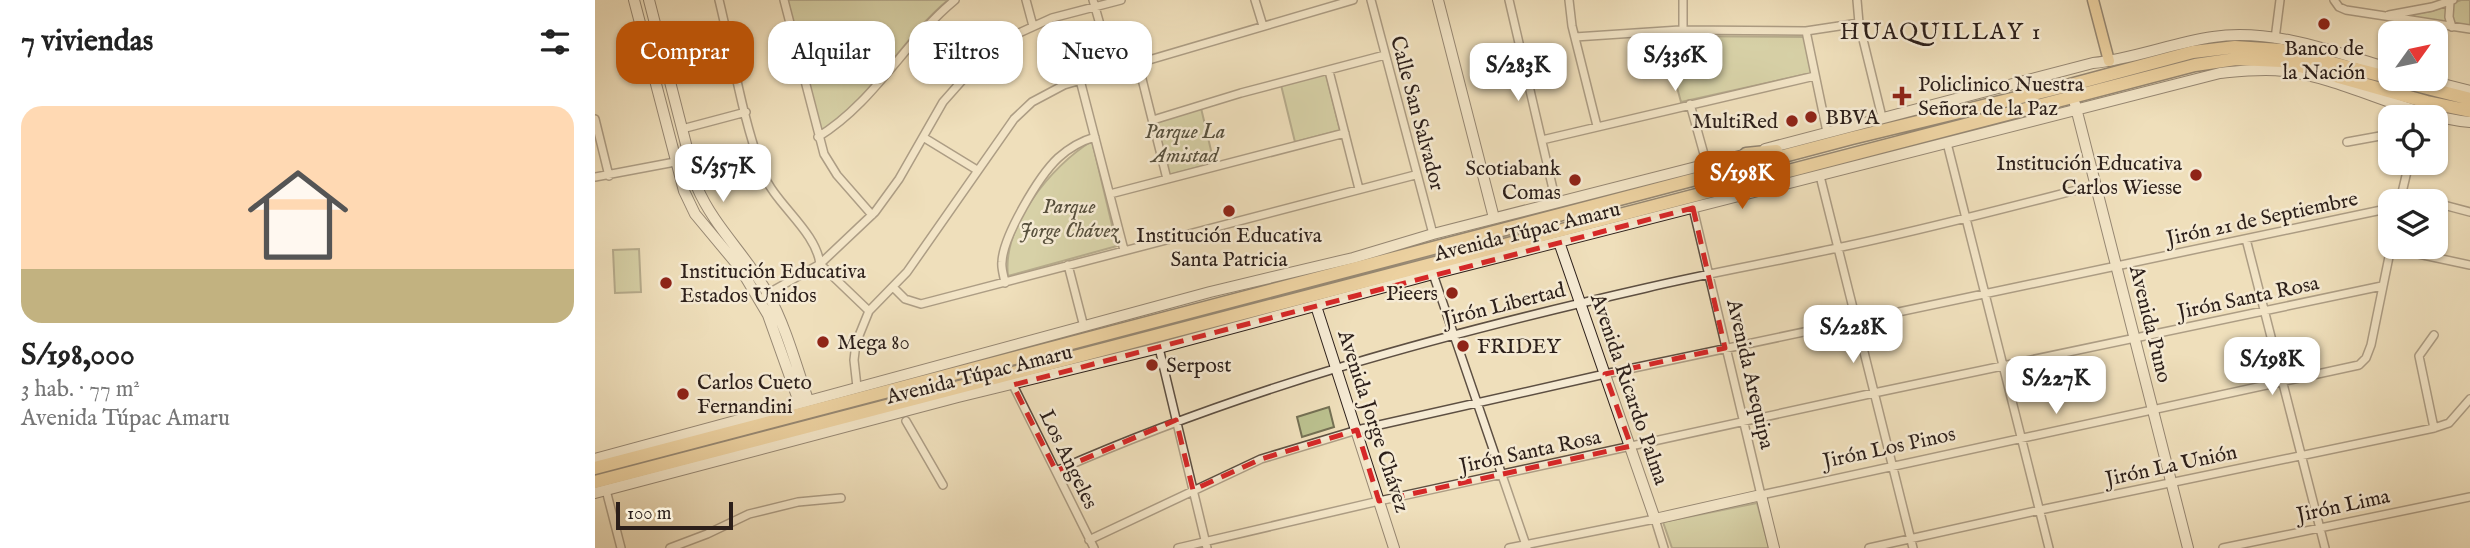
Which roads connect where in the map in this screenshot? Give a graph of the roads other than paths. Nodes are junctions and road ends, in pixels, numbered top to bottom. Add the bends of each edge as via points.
1 (633, 0) edge
2 (649, 0) edge
3 (719, 0) edge
4 (783, 0) edge
5 (955, 0) edge
6 (1026, 0) edge
7 (1121, 0) edge
8 (1255, 0) edge
9 (1353, 0) edge
10 (1371, 0) edge
11 (1438, 0) edge
12 (1509, 0) edge
13 (1569, 0) edge
14 (1683, 0) edge
15 (1857, 0) edge
16 (2093, 0) edge
17 (2280, 0) edge
18 (2334, 0) edge
19 (2451, 1) edge
20 (1094, 3) edge
21 (2382, 16) junction
22 (1099, 21) edge
23 (1859, 23) junction
24 (1033, 26) junction
25 (1263, 26) junction
26 (2452, 27) junction
27 (2470, 29) edge
28 (1683, 30) junction
29 (1806, 31) junction
30 (1575, 37) junction
31 (2275, 39) junction
32 (1385, 55) junction
33 (1152, 59) edge
34 (2109, 61) junction
35 (2378, 66) edge
36 (1329, 71) junction
37 (1815, 76) junction
38 (2378, 76) edge
39 (1067, 84) edge
40 (1081, 84) edge
41 (1144, 84) edge
42 (2448, 85) edge
43 (2438, 91) edge
44 (2470, 91) edge
45 (2073, 97) junction
46 (2470, 99) edge
47 (1690, 104) junction
48 (2392, 105) edge
49 (2470, 111) edge
50 (746, 112) junction
51 (1882, 117) junction
52 (595, 119) edge
53 (2448, 119) edge
54 (1153, 120) junction
55 (2470, 122) edge
56 (1597, 126) junction
57 (682, 129) junction
58 (1827, 132) junction
59 (1345, 133) junction
60 (2378, 136) edge
61 (818, 137) junction
62 (923, 137) junction
63 (1095, 137) junction
64 (1851, 138) junction
65 (1542, 140) junction
66 (2347, 142) dead end
67 (1947, 143) junction
68 (1746, 154) junction
69 (675, 162) junction
70 (1707, 165) junction
71 (977, 170) junction
72 (1415, 175) junction
73 (609, 176) junction
74 (1820, 176) junction
75 (595, 177) edge
76 (1167, 179) junction
77 (2096, 185) junction
78 (1359, 189) junction
79 (1110, 194) junction
80 (1556, 202) junction
81 (2448, 206) edge
82 (1693, 208) junction
83 (2378, 211) edge
84 (2470, 212) edge
85 (872, 215) junction
86 (1494, 218) junction
87 (1966, 218) junction
88 (1433, 234) junction
89 (2246, 239) junction
90 (1559, 242) junction
91 (1838, 248) junction
92 (1124, 250) junction
93 (2388, 259) edge
94 (2443, 259) edge
95 (820, 264) junction
96 (1068, 265) junction
97 (2470, 265) edge
98 (2116, 266) junction
99 (1433, 274) junction
100 (1708, 274) junction
101 (1005, 283) junction
102 (2382, 286) junction
103 (893, 287) junction
104 (1986, 295) junction
105 (763, 296) junction
106 (1581, 304) junction
107 (1317, 306) junction
108 (2265, 310) junction
109 (869, 311) junction
110 (1856, 322) junction
111 (1084, 327) junction
112 (1453, 334) junction
113 (2434, 335) dead end
114 (2136, 339) junction
115 (1159, 348) junction
116 (1725, 348) junction
117 (1337, 368) junction
118 (2004, 368) junction
119 (1605, 374) junction
120 (2283, 382) junction
121 (1013, 385) junction
122 (857, 387) junction
123 (1874, 393) junction
124 (2470, 399) edge
125 (804, 401) junction
126 (1476, 403) junction
127 (2153, 409) junction
128 (1176, 420) junction
129 (906, 421) dead end
130 (1742, 423) junction
131 (2434, 428) junction
132 (1357, 430) junction
133 (2022, 438) junction
134 (1631, 446) junction
135 (2301, 455) junction
136 (595, 459) edge
137 (1892, 466) junction
138 (595, 468) edge
139 (1056, 471) junction
140 (1501, 475) junction
141 (2172, 483) junction
142 (943, 485) dead end
143 (599, 488) edge
144 (1193, 490) junction
145 (1761, 495) junction
146 (2470, 497) edge
147 (841, 498) dead end
148 (1379, 501) junction
149 (2040, 510) junction
150 (1655, 519) junction
151 (2320, 527) junction
152 (1910, 538) junction
153 (1089, 540) junction
154 (1207, 545) edge
155 (1527, 546) edge
156 (621, 548) edge
157 (670, 548) edge
158 (1094, 548) edge
159 (1178, 548) edge
160 (1394, 548) edge
161 (1510, 548) edge
162 (1664, 548) edge
163 (1774, 548) edge
164 (1869, 548) edge
165 (1913, 548) edge
166 (2049, 548) edge
167 (2188, 548) edge
168 (2223, 548) edge
169 (2325, 548) edge

1 - 69 main road
2 - 57 main road
3 - 50 street
4 - 61 street
5 - 61 street via 916,37 858,108
6 - 24 street
7 - 20 street
8 - 25 street
9 - 25 street
10 - 32 street, Calle San Salvador
11 - 86 main road
12 - 65 street
13 - 30 street
14 - 28 street
15 - 23 street
16 - 34 main road
17 - 31 street
18 - 21 street via 2346,10
19 - 21 street
19 - 26 street
20 - 22 street
20 - 24 street
21 - 26 street
23 - 29 street
23 - 51 street
24 - 62 street via 982,58 943,102
25 - 33 street
26 - 27 street
28 - 29 street
28 - 30 street
29 - 37 street
30 - 56 street
31 - 34 main road, Avenida Túpac Amaru via 2213,37
31 - 35 main road, Avenida Túpac Amaru
32 - 36 street
32 - 72 street, Calle San Salvador
34 - 51 main road, Avenida Túpac Amaru
36 - 54 street
36 - 59 street
37 - 47 street
37 - 58 street
38 - 45 highway, Avenida Túpac Amaru via 2281,50 2235,47 2193,52
39 - 71 street via 1032,102 1014,119
40 - 63 street
41 - 54 street
42 - 44 main road
43 - 46 highway, Avenida Túpac Amaru
45 - 48 main road, Avenida Túpac Amaru via 2220,73 2272,70 2306,75
45 - 49 highway, Avenida Túpac Amaru via 2195,65 2260,59
45 - 64 highway, Avenida Túpac Amaru
45 - 67 main road, Avenida Túpac Amaru
45 - 77 main road, Avenida Puno
45 - 143 highway, Avenida Túpac Amaru
47 - 56 street
47 - 70 street
50 - 57 street
50 - 95 street via 768,184 819,254
51 - 58 main road, Avenida Túpac Amaru
52 - 73 street
53 - 55 main road, Avenida Túpac Amaru
54 - 76 street
56 - 65 street
57 - 105 main road via 702,200
58 - 68 main road, Avenida Túpac Amaru
59 - 76 street
59 - 78 street
60 - 66 street
61 - 85 street via 837,175
62 - 71 street
62 - 85 street
63 - 79 street
63 - 101 street via 1056,159 1032,193 1005,246 1001,263
64 - 68 highway
64 - 138 highway, Avenida Túpac Amaru
65 - 80 street
67 - 74 main road, Avenida Túpac Amaru
67 - 87 street
68 - 70 main road, Avenida Túpac Amaru
69 - 73 street
69 - 105 main road via 695,214
70 - 80 main road, Avenida Túpac Amaru
71 - 103 street
72 - 78 street
72 - 88 street, Calle San Salvador
73 - 75 street
74 - 82 main road, Avenida Túpac Amaru
74 - 91 street
76 - 79 street
77 - 87 street, Jirón Libertad
77 - 98 main road, Avenida Puno
78 - 92 street
79 - 92 street
80 - 86 main road, Avenida Túpac Amaru
81 - 84 street
82 - 90 main road, Avenida Túpac Amaru
82 - 100 street, Avenida Arequipa
83 - 89 street, Jirón 21 de Septiembre
85 - 95 street
86 - 88 main road, Avenida Túpac Amaru
87 - 91 street, Jirón Libertad
87 - 104 street
88 - 111 main road, Avenida Túpac Amaru
89 - 98 street, Jirón 21 de Septiembre
89 - 108 street
90 - 99 main road, Avenida Túpac Amaru
90 - 106 main road, Avenida Ricardo Palma
91 - 100 street, Jirón Libertad
91 - 110 street
92 - 96 street
93 - 102 street
94 - 97 street
95 - 105 street
95 - 109 street
96 - 101 street
96 - 111 street
98 - 104 street, Jirón 21 de Septiembre
98 - 114 main road, Avenida Puno
99 - 107 main road, Avenida Túpac Amaru
99 - 112 street
100 - 106 street, Jirón Libertad
100 - 116 street, Avenida Arequipa
101 - 103 street via 921,304 905,299
102 - 108 street, Jirón Santa Rosa
102 - 120 street, Jirón Los Pinos via 2371,345 2359,365
103 - 109 street
104 - 110 street, Jirón 21 de Septiembre
104 - 118 street
105 - 125 main road
106 - 112 street, Jirón Libertad
106 - 119 main road, Avenida Ricardo Palma
107 - 115 main road, Avenida Túpac Amaru
107 - 117 main road, Avenida Jorge Chávez
108 - 114 street, Jirón Santa Rosa
108 - 120 street
109 - 122 street via 855,352
110 - 116 street, Jirón 21 de Septiembre
110 - 123 street
111 - 122 main road, Avenida Túpac Amaru
112 - 117 street, Jirón Libertad
112 - 126 street
113 - 131 street via 2419,356
114 - 118 street, Jirón Santa Rosa
114 - 127 main road, Avenida Puno
115 - 121 main road, Avenida Túpac Amaru
115 - 128 street
116 - 119 street, Jirón 21 de Septiembre
116 - 130 street, Avenida Arequipa
117 - 128 street, Jirón Libertad
117 - 132 main road, Avenida Jorge Chávez
118 - 123 street, Jirón Santa Rosa
118 - 133 street
119 - 126 street, Jirón 21 de Septiembre
119 - 134 main road, Avenida Ricardo Palma
120 - 127 street, Jirón Los Pinos
120 - 135 street
121 - 139 street, Los Angeles
121 - 143 main road, Avenida Túpac Amaru
122 - 125 main road, Avenida Túpac Amaru
123 - 130 street, Jirón Santa Rosa
123 - 137 street
124 - 131 street, Jirón La Unión via 2449,423
125 - 136 main road, Avenida Túpac Amaru
126 - 132 street, Jirón 21 de Septiembre
126 - 140 street
127 - 133 street, Jirón Los Pinos
127 - 141 main road, Avenida Puno
128 - 139 street, Jirón Libertad
128 - 144 street
129 - 142 street
130 - 134 street, Jirón Santa Rosa
130 - 145 street, Avenida Arequipa
131 - 135 street, Jirón La Unión
132 - 144 street, Jirón 21 de Septiembre via 1261,459
132 - 148 main road, Avenida Jorge Chávez
133 - 137 street, Jirón Los Pinos
133 - 149 street
134 - 140 street, Jirón Santa Rosa
134 - 150 main road, Avenida Ricardo Palma
135 - 141 street, Jirón La Unión
135 - 151 street
137 - 145 street, Jirón Los Pinos
137 - 152 street
139 - 153 street, Los Angeles
140 - 148 street, Jirón Santa Rosa
140 - 155 street
141 - 149 street, Jirón La Unión
141 - 167 main road, Avenida Puno
143 - 156 street
144 - 153 street, Jirón 21 de Septiembre
144 - 154 street
145 - 150 main road, Jirón Los Pinos
145 - 163 main road, Avenida Arequipa
146 - 151 street, Jirón Lima
147 - 157 street via 749,514
148 - 154 street, Jirón Santa Rosa
148 - 160 main road, Avenida Jorge Chávez
149 - 152 street, Jirón La Unión
149 - 166 street
150 - 155 street, Jirón Los Pinos
150 - 162 street, Avenida Ricardo Palma
151 - 168 street, Jirón Lima
151 - 169 street
152 - 164 street, Jirón La Unión
152 - 165 street
153 - 158 street, Los Angeles
154 - 159 street, Jirón Santa Rosa
155 - 161 street, Jirón Los Pinos

